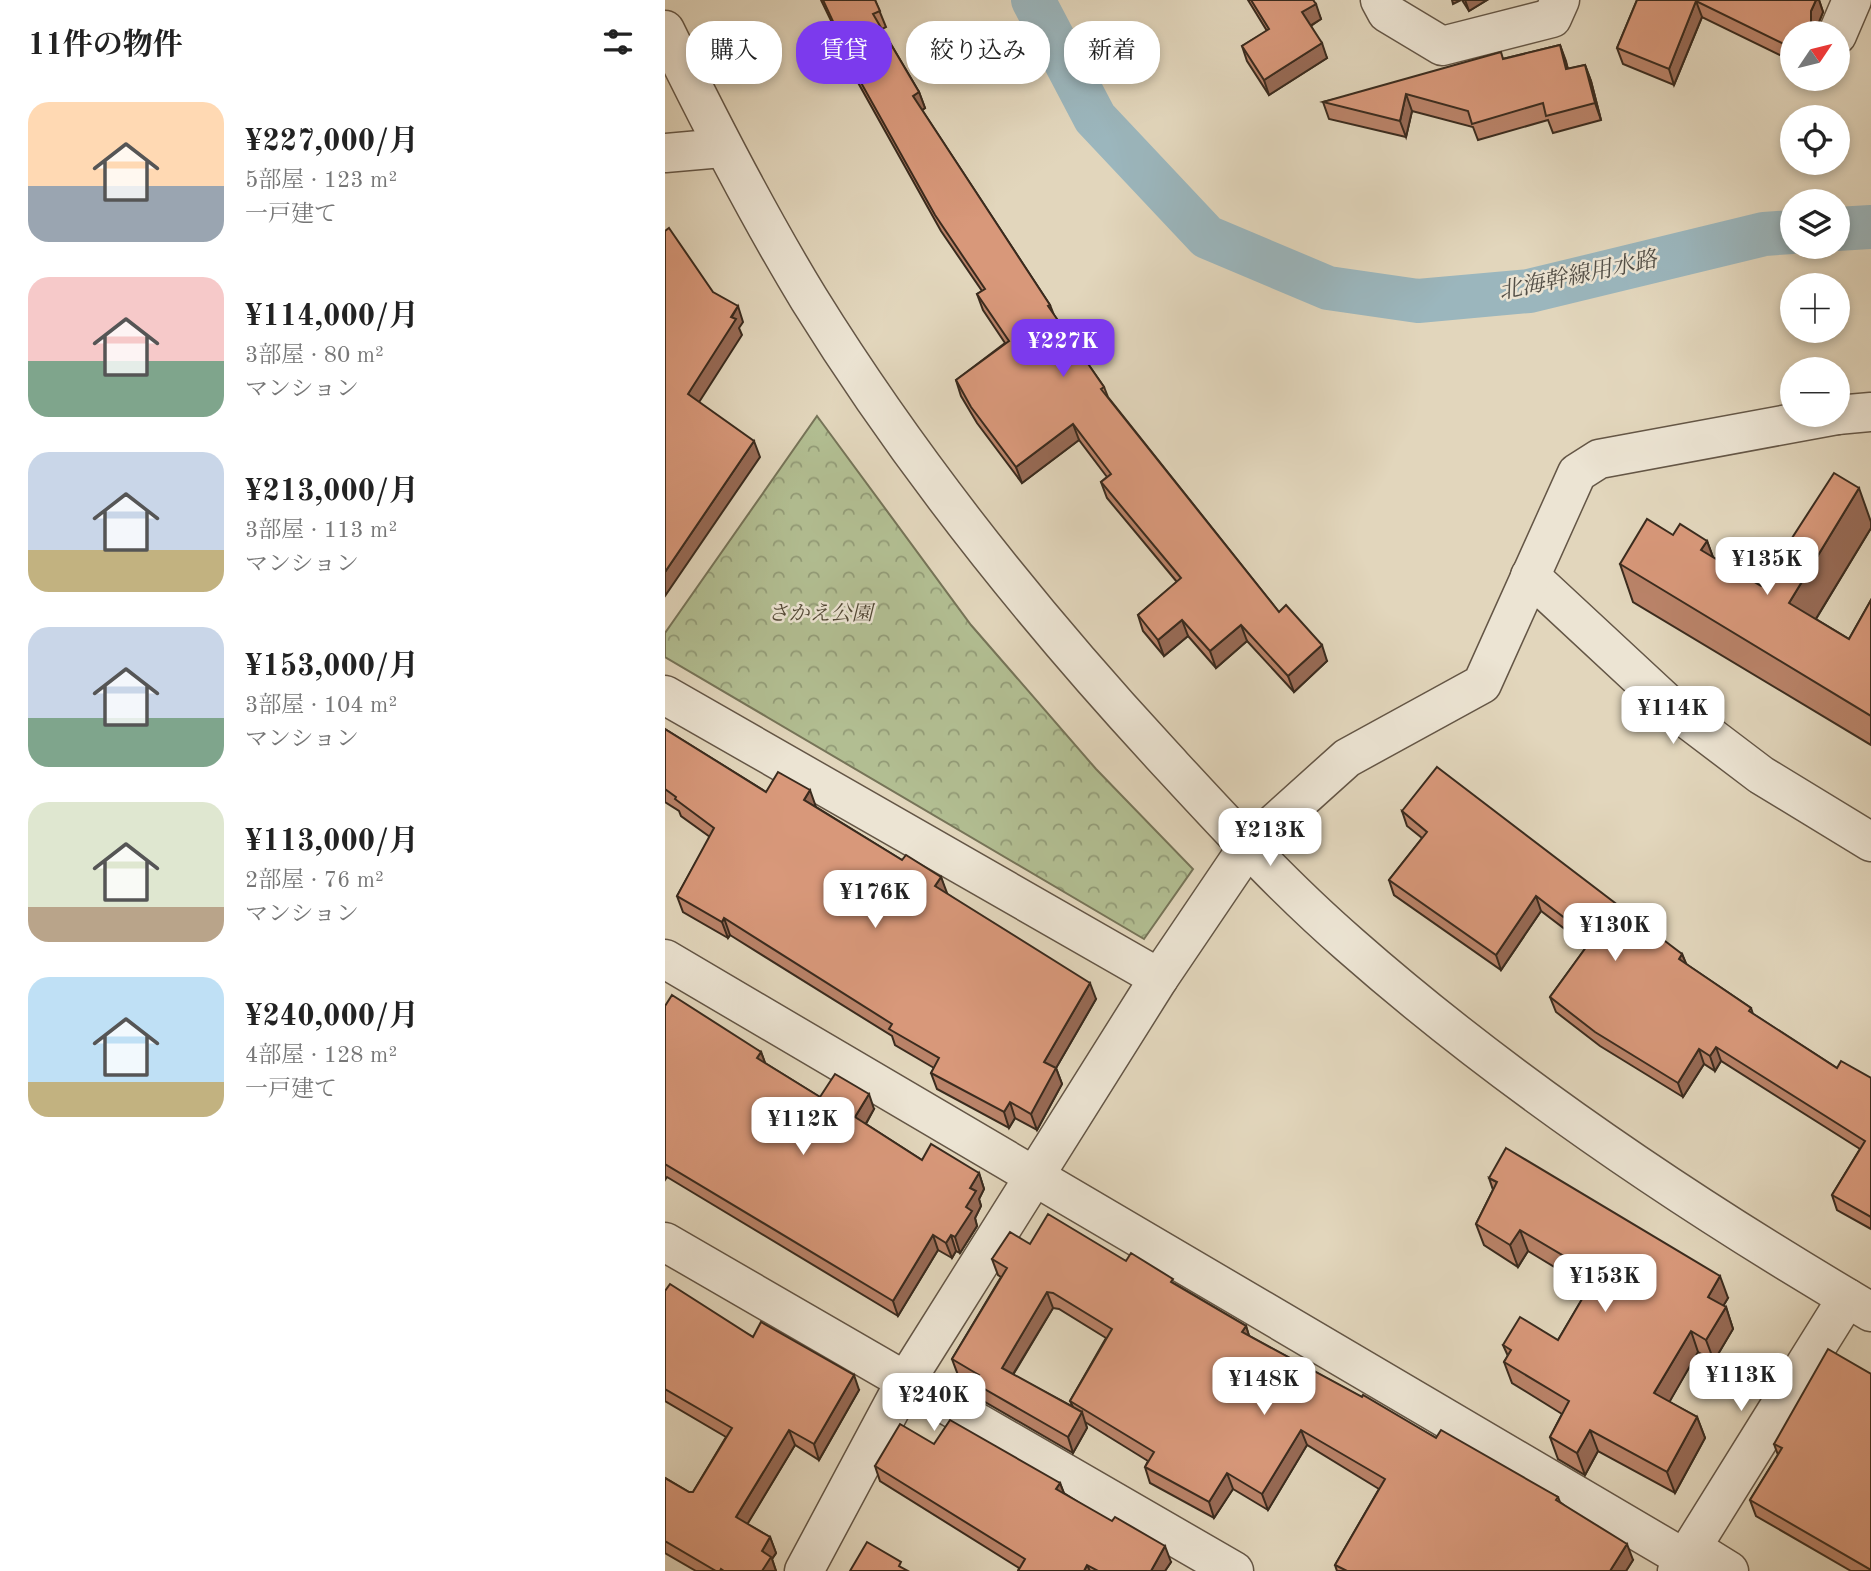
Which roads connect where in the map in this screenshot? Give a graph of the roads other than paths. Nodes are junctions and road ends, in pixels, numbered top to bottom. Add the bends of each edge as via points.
1 (1380, 0) edge
2 (1560, 0) edge
3 (1852, 0) edge
4 (1843, 21) edge
5 (665, 30) edge
6 (722, 148) junction
7 (665, 153) edge
8 (1871, 412) edge
9 (1850, 414) edge
10 (1780, 426) edge
11 (1530, 576) junction
12 (665, 695) edge
13 (1871, 842) edge
14 (1248, 848) junction
15 (665, 959) edge
16 (1159, 978) junction
17 (1034, 1174) junction
18 (665, 1242) edge
19 (1859, 1305) edge
20 (905, 1382) junction
21 (1685, 1559) edge
22 (804, 1571) edge
23 (1234, 1571) edge
24 (1729, 1571) edge

1 - 2 street via 1387,13 1442,46 1552,18
3 - 4 street
5 - 6 street
6 - 7 street
6 - 14 street via 811,301 987,553 1089,676
8 - 9 street
10 - 11 street via 1599,459 1577,473
11 - 13 street via 1670,706 1761,775
11 - 14 street via 1482,684 1347,758
12 - 16 street
14 - 16 street
14 - 19 street via 1350,945 1516,1080 1730,1226
15 - 17 street
16 - 17 street
17 - 20 street
17 - 21 street
18 - 20 street
19 - 21 street
20 - 22 street
20 - 23 street
21 - 24 street

